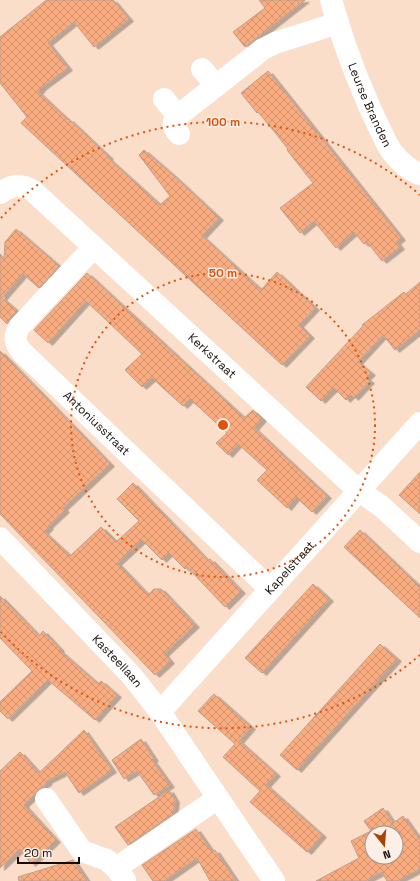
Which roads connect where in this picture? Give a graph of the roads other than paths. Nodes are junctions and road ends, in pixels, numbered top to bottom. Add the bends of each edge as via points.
1 (331, 0) edge
2 (338, 23) junction
3 (202, 69) dead end
4 (216, 86) junction
5 (164, 99) dead end
6 (420, 174) edge
7 (0, 193) edge
8 (94, 247) junction
9 (420, 423) edge
10 (359, 491) junction
11 (0, 538) edge
12 (420, 542) edge
13 (270, 589) junction
14 (160, 712) junction
15 (218, 798) junction
16 (46, 799) dead end
17 (121, 875) edge
18 (274, 881) edge

1 - 2 street, Leurse Branden
2 - 4 street via 269,46
2 - 6 street, Leurse Branden via 356,75 387,144 406,167
3 - 4 street
4 - 5 street via 179,125
7 - 8 street, Kerkstraat via 8,188 27,187
8 - 10 street, Kerkstraat
8 - 13 street, Antoniusstraat via 19,327 15,336 16,345
9 - 10 street, Kapelstraat
10 - 12 street, Kerkstraat via 381,506
10 - 13 street, Kapelstraat
11 - 14 street, Kasteellaan via 132,676
13 - 14 street, Kapelstraat
14 - 15 street, Kasteellaan
15 - 17 street
15 - 18 street, Kasteellaan
16 - 17 street via 82,851 107,860

